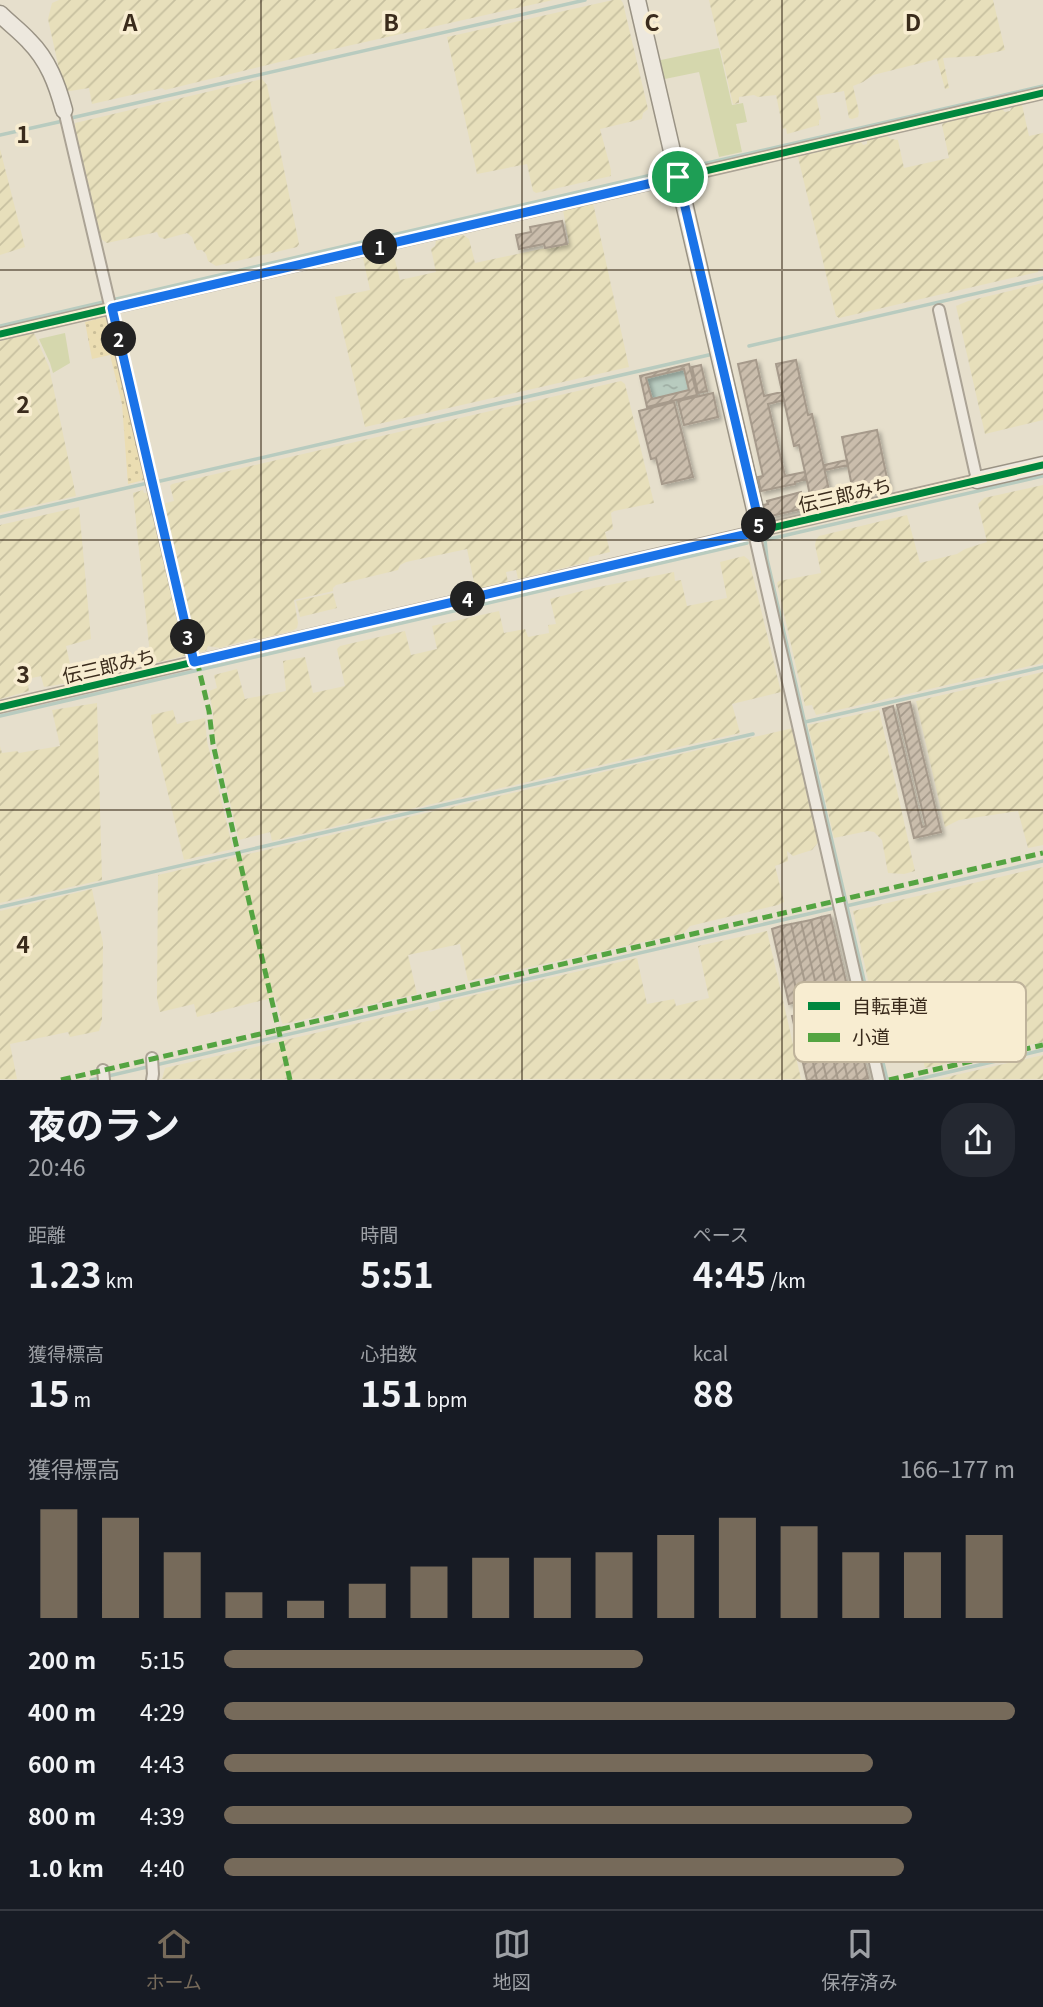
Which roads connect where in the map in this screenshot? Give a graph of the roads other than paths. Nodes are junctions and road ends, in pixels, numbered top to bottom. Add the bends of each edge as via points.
1 (637, 0) edge
2 (0, 14) edge
3 (1043, 93) edge
4 (64, 110) joint
5 (677, 172) junction
6 (111, 303) junction
7 (939, 310) dead end
8 (0, 334) edge
9 (1043, 465) edge
10 (977, 480) junction
11 (757, 532) junction
12 (194, 662) junction
13 (0, 707) edge
14 (857, 982) edge
15 (152, 1058) dead end
16 (875, 1062) edge
17 (152, 1080) edge
18 (879, 1080) edge

1 - 5 street
2 - 4 street via 41,56 57,84
3 - 5 street
4 - 6 street
5 - 6 street
5 - 11 street
6 - 8 street
6 - 12 street
7 - 10 street
9 - 10 street, 伝三郎みち
10 - 11 street, 伝三郎みち
11 - 12 street, 伝三郎みち
11 - 14 street
12 - 13 street, 伝三郎みち
15 - 17 street
16 - 18 street

